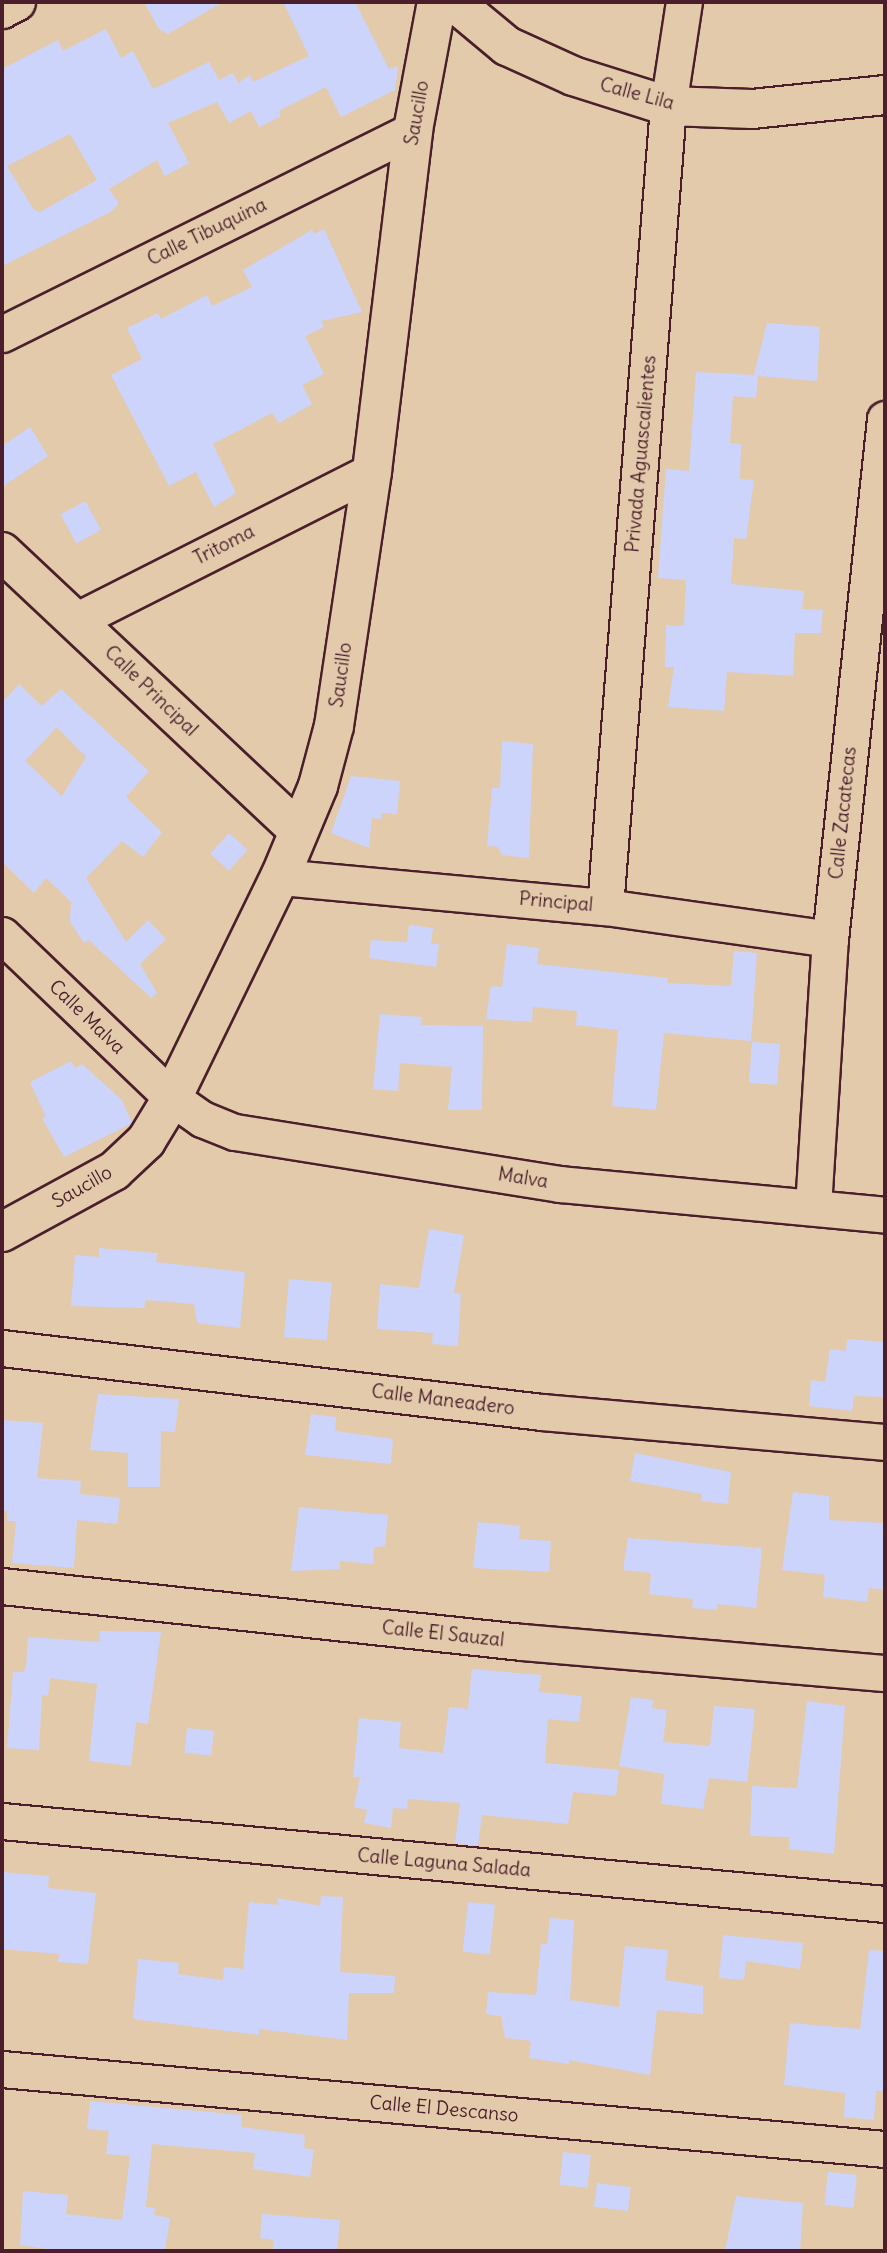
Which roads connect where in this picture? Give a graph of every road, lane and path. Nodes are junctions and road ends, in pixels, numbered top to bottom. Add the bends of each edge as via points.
1 (17, 2) edge
2 (437, 2) edge
3 (454, 2) edge
4 (684, 2) edge
5 (2, 9) edge
6 (885, 95) edge
7 (668, 106) junction
8 (413, 130) junction
9 (2, 334) edge
10 (885, 419) edge
11 (372, 471) junction
12 (2, 552) edge
13 (77, 620) junction
14 (299, 831) junction
15 (280, 877) junction
16 (605, 907) junction
17 (830, 939) junction
18 (8, 951) edge
19 (172, 1098) junction
20 (813, 1207) junction
21 (885, 1214) edge
22 (2, 1232) edge
23 (2, 1348) edge
24 (885, 1441) edge
25 (2, 1586) edge
26 (885, 1673) edge
27 (2, 1821) edge
28 (885, 1904) edge
29 (2, 2069) edge
30 (885, 2149) edge

1 - 5 street
2 - 8 street, Saucillo
3 - 7 street, Calle Lila via 507,46 573,76
4 - 7 street, Privada Aguascalientes
6 - 7 street, Calle Lila via 752,109
7 - 16 street, Privada Aguascalientes
8 - 9 street, Calle Tibuquina
8 - 11 street, Saucillo
10 - 17 street, Calle Zacatecas
11 - 13 street, Tritoma
11 - 14 street, Saucillo via 334,726 318,786
12 - 13 street, Calle Principal
13 - 14 street, Calle Principal
14 - 15 street, Saucillo
15 - 16 street, Principal
15 - 19 street, Saucillo
16 - 17 street, Principal
17 - 20 street, Calle Zacatecas
18 - 19 street, Calle Malva
19 - 20 street, Malva via 202,1119 235,1132 560,1184
19 - 22 street, Saucillo via 146,1141 114,1171
20 - 21 street, Malva
23 - 24 street, Calle Maneadero via 542,1412
25 - 26 street, Calle El Sauzal via 522,1642
27 - 28 street, Calle Laguna Salada
29 - 30 street, Calle El Descanso

